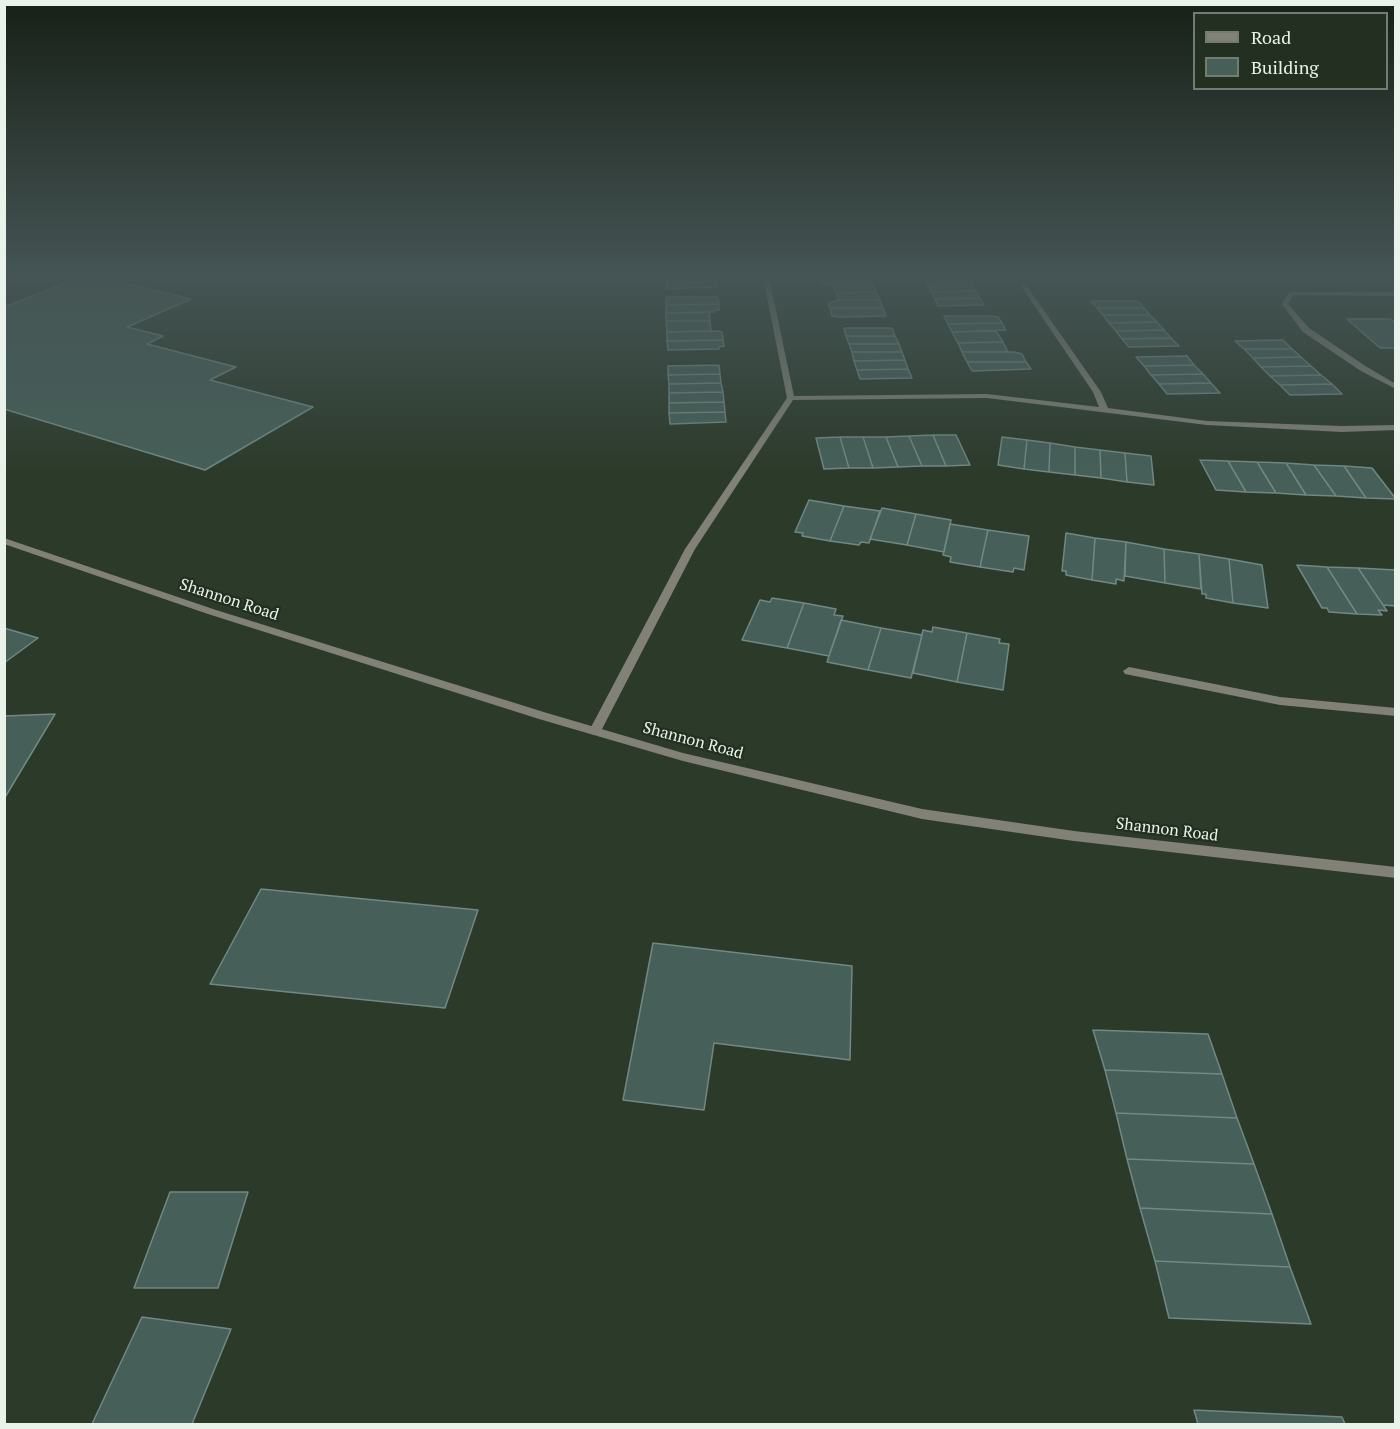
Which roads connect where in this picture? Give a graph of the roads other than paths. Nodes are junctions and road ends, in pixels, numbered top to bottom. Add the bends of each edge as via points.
1 (780, 344) edge
2 (1064, 344) edge
3 (1326, 344) edge
4 (1395, 387) edge
5 (791, 398) junction
6 (1105, 411) junction
7 (1395, 427) edge
8 (4, 540) edge
9 (1129, 671) dead end
10 (1395, 712) edge
11 (595, 731) junction
12 (1395, 873) edge

1 - 5 street
2 - 6 street via 1097,392
3 - 4 street
5 - 6 street via 987,396
5 - 11 street via 690,549
6 - 7 street via 1208,423 1342,429
8 - 11 street, Shannon Road via 277,633
9 - 10 street via 1281,702
11 - 12 street, Shannon Road via 683,757 922,814 1074,836

